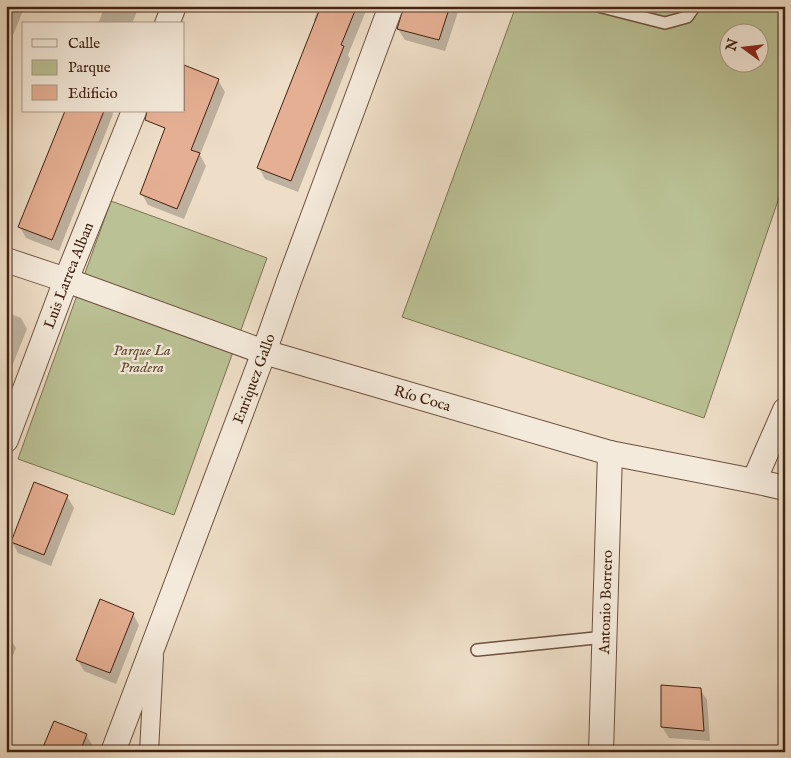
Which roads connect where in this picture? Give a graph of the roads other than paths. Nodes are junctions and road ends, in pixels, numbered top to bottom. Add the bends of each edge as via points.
1 (174, 6) edge
2 (391, 6) edge
3 (598, 6) edge
4 (695, 6) edge
5 (168, 22) edge
6 (134, 112) edge
7 (6, 260) edge
8 (66, 280) junction
9 (264, 352) junction
10 (785, 410) edge
11 (6, 440) edge
12 (610, 453) junction
13 (754, 481) junction
14 (785, 488) edge
15 (605, 637) junction
16 (155, 640) junction
17 (477, 650) dead end
18 (113, 752) edge
19 (149, 752) edge
20 (601, 752) edge

1 - 5 street
2 - 9 street, Enriquez Gallo
3 - 4 lane via 665,23 687,17
6 - 8 street, Luis Larrea Alban
7 - 8 street, Río Coca
8 - 9 street, Río Coca
8 - 11 street, Luis Larrea Alban
9 - 12 street, Río Coca
9 - 16 street, Enriquez Gallo
10 - 13 street
12 - 13 street, Río Coca
12 - 15 street, Antonio Borrero
13 - 14 street, Río Coca
15 - 17 lane
15 - 20 street, Antonio Borrero
16 - 18 street, Enriquez Gallo
16 - 19 street

